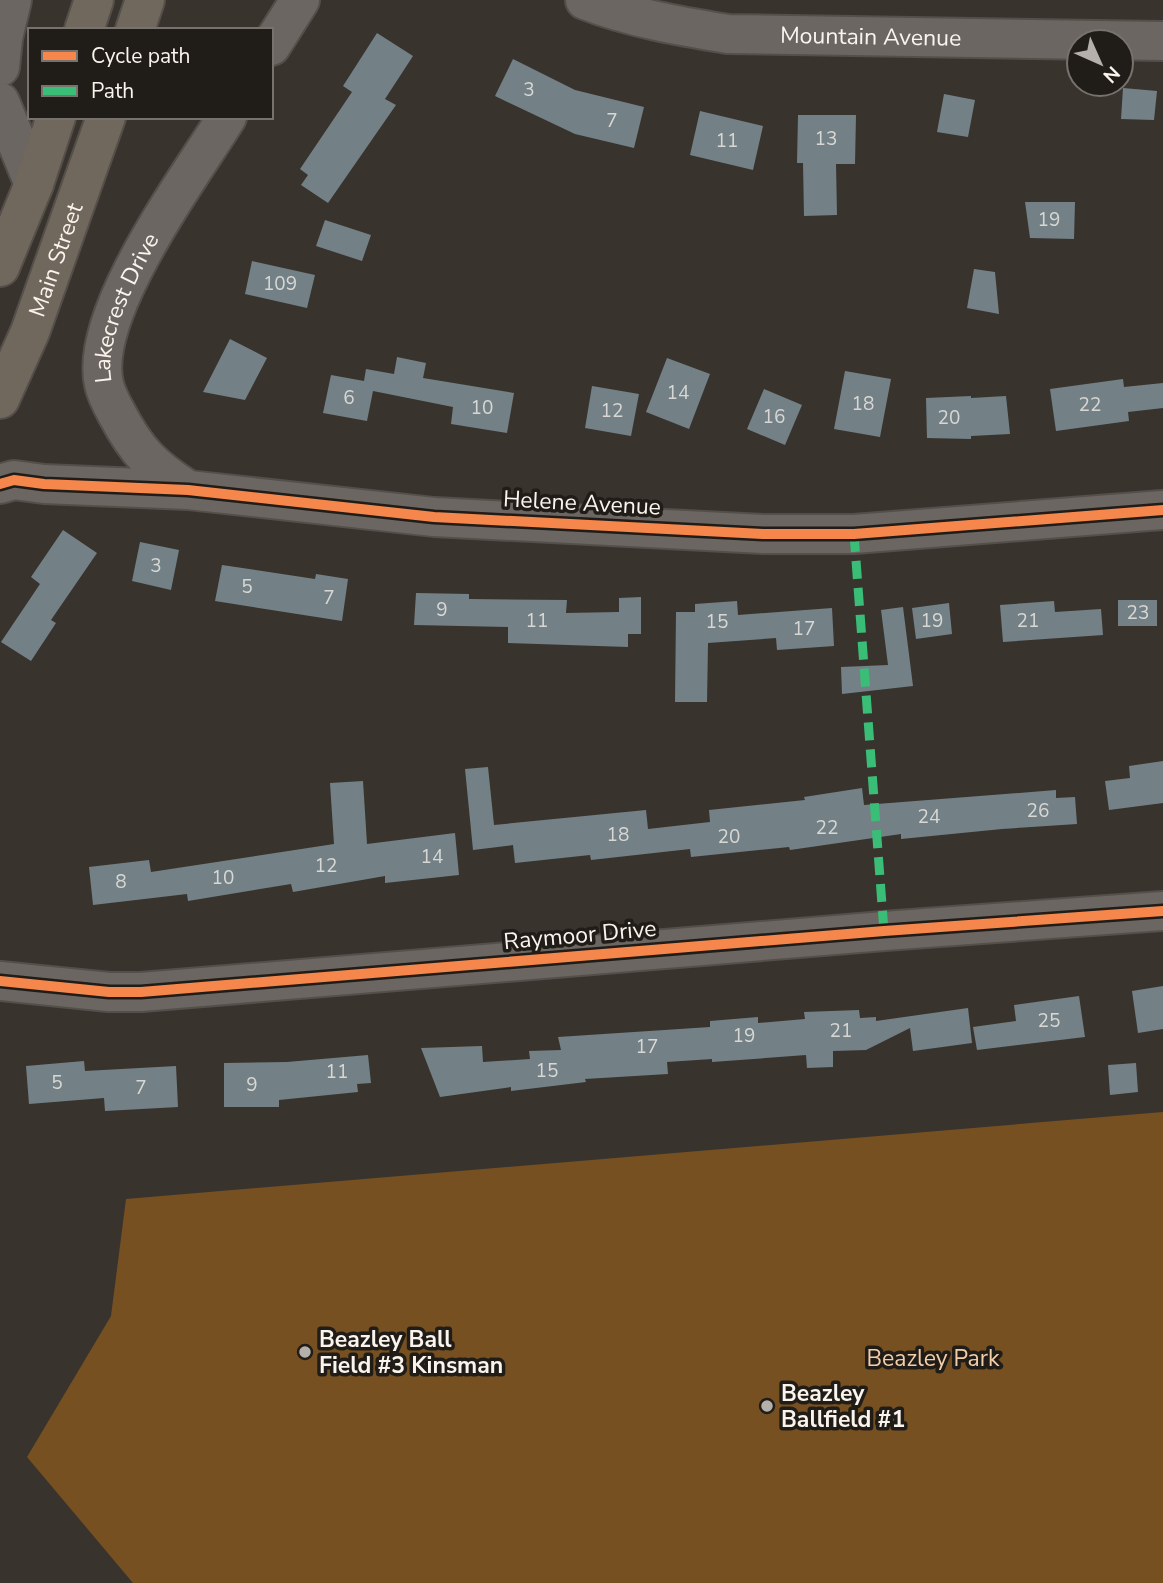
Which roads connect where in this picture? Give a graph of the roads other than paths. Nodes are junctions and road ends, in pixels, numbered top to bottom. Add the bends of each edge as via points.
1 (12, 0) edge
2 (94, 0) edge
3 (145, 0) edge
4 (300, 0) edge
5 (585, 0) edge
6 (85, 28) edge
7 (136, 28) edge
8 (1163, 41) edge
9 (273, 43) edge
10 (0, 67) edge
11 (0, 102) edge
12 (55, 119) edge
13 (105, 119) edge
14 (226, 119) edge
15 (34, 184) junction
16 (0, 267) edge
17 (0, 399) edge
18 (0, 484) edge
19 (188, 490) junction
20 (1163, 510) edge
21 (1163, 911) edge
22 (0, 981) edge

1 - 10 street
2 - 6 main road
3 - 7 main road
4 - 9 street
5 - 8 street, Mountain Avenue via 667,24 728,33
11 - 15 street
12 - 15 main road, Main Street
13 - 17 main road, Main Street via 30,332
14 - 19 street, Lakecrest Drive via 121,293 103,355 104,384 127,434 145,458
15 - 16 main road, Main Street
18 - 19 street, Helene Avenue via 14,480
19 - 20 street, Helene Avenue via 434,517 763,534 854,534
21 - 22 street, Raymoor Drive via 141,992

